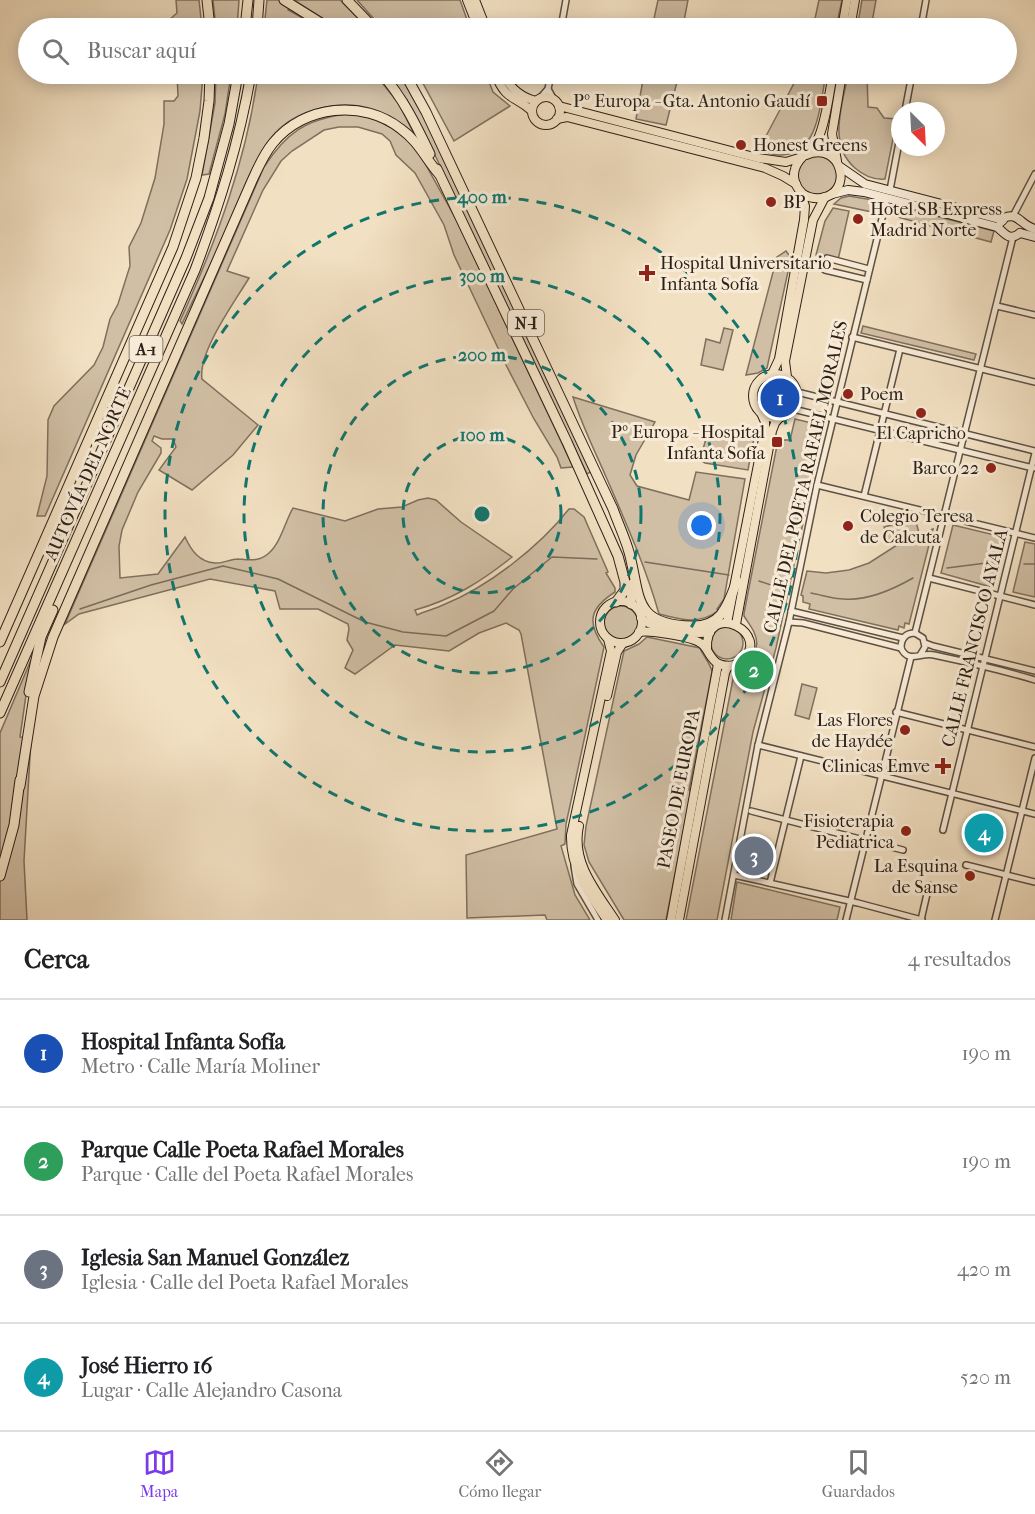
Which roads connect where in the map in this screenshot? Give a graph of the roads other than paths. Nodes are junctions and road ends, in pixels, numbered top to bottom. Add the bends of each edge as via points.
1 (207, 0) edge
2 (248, 0) edge
3 (260, 0) edge
4 (284, 0) edge
5 (347, 0) edge
6 (467, 0) edge
7 (475, 0) edge
8 (566, 0) edge
9 (848, 0) edge
10 (855, 0) edge
11 (927, 0) edge
12 (209, 18) edge
13 (246, 18) edge
14 (258, 18) edge
15 (313, 18) edge
16 (364, 18) edge
17 (474, 18) edge
18 (482, 18) edge
19 (563, 18) edge
20 (844, 18) edge
21 (852, 18) edge
22 (923, 18) edge
23 (210, 84) edge
24 (236, 84) edge
25 (249, 84) edge
26 (391, 84) edge
27 (411, 84) edge
28 (499, 84) edge
29 (508, 84) edge
30 (549, 84) edge
31 (831, 84) edge
32 (840, 84) edge
33 (910, 84) edge
34 (548, 89) junction
35 (538, 100) junction
36 (907, 102) edge
37 (556, 103) junction
38 (532, 111) junction
39 (557, 119) junction
40 (804, 156) junction
41 (896, 156) edge
42 (838, 163) junction
43 (439, 174) junction
44 (1035, 174) edge
45 (797, 187) junction
46 (888, 194) junction
47 (828, 196) junction
48 (1013, 216) junction
49 (1003, 220) junction
50 (1021, 222) junction
51 (1035, 229) edge
52 (1000, 230) junction
53 (1016, 235) junction
54 (1035, 237) edge
55 (827, 258) dead end
56 (869, 269) junction
57 (825, 270) dead end
58 (867, 279) junction
59 (997, 306) junction
60 (1035, 315) edge
61 (852, 337) junction
62 (900, 350) junction
63 (981, 370) junction
64 (771, 374) junction
65 (787, 377) junction
66 (1035, 382) edge
67 (797, 392) junction
68 (837, 402) junction
69 (793, 409) junction
70 (761, 413) junction
71 (884, 414) junction
72 (780, 417) junction
73 (833, 419) junction
74 (880, 431) junction
75 (965, 434) junction
76 (961, 451) junction
77 (1035, 452) edge
78 (1033, 468) edge
79 (817, 485) junction
80 (864, 496) junction
81 (944, 515) junction
82 (81, 532) junction
83 (1016, 533) junction
84 (1035, 538) edge
85 (633, 570) junction
86 (929, 578) junction
87 (737, 581) junction
88 (1001, 597) junction
89 (616, 602) junction
90 (631, 604) junction
91 (1035, 605) edge
92 (791, 611) junction
93 (641, 618) junction
94 (789, 622) junction
95 (732, 623) junction
96 (639, 632) junction
97 (710, 632) junction
98 (915, 633) junction
99 (608, 639) junction
100 (903, 639) junction
101 (0, 642) edge
102 (624, 643) junction
103 (925, 643) junction
104 (901, 648) junction
105 (707, 649) junction
106 (920, 655) junction
107 (911, 657) junction
108 (985, 659) junction
109 (718, 664) junction
110 (728, 666) junction
111 (983, 667) junction
112 (1035, 671) edge
113 (1035, 680) edge
114 (0, 682) edge
115 (896, 712) junction
116 (0, 714) edge
117 (968, 730) junction
118 (758, 746) junction
119 (1035, 747) edge
120 (801, 756) junction
121 (1035, 758) edge
122 (881, 776) junction
123 (20, 786) junction
124 (953, 794) junction
125 (1022, 810) junction
126 (751, 811) dead end
127 (1035, 814) edge
128 (785, 820) junction
129 (943, 830) dead end
130 (866, 841) junction
131 (903, 850) dead end
132 (574, 861) junction
133 (966, 866) dead end
134 (734, 875) junction
135 (0, 876) edge
136 (1006, 876) junction
137 (1035, 882) edge
138 (770, 883) junction
139 (929, 885) dead end
140 (851, 901) junction
141 (598, 920) edge
142 (607, 920) edge
143 (615, 920) edge
144 (671, 920) edge
145 (679, 920) edge
146 (725, 920) edge
147 (846, 920) edge
148 (922, 920) edge
149 (995, 920) edge

1 - 12 highway
2 - 13 highway
3 - 14 highway
4 - 15 highway
5 - 16 highway
6 - 17 main road
7 - 18 main road
8 - 19 street
9 - 20 main road
10 - 21 main road
11 - 22 street
23 - 101 highway via 196,178 173,248
24 - 114 highway, AUTOVÍA DEL NORTE / A-1 via 212,188 186,258
25 - 82 highway, AUTOVÍA DEL NORTE / A-1 via 238,142 203,250
26 - 43 highway, N-I via 413,118
27 - 85 highway, N-I via 585,447 613,509
28 - 38 main road via 513,100
29 - 35 main road via 528,99
30 - 34 street
31 - 40 main road via 818,140
32 - 42 main road via 832,134
33 - 36 street
34 - 35 street
34 - 37 street
35 - 37 main road via 547,97
35 - 38 main road
37 - 39 main road
37 - 40 main road via 758,158 786,162
38 - 39 main road via 535,120 545,125
39 - 45 main road via 567,117 765,168
40 - 42 main road via 819,151
40 - 45 main road via 794,170
41 - 46 street, CALLE DEL POETA RAFAEL MORALES
42 - 46 main road via 865,184
42 - 47 main road via 840,181
43 - 89 highway, N-I via 613,546 625,582 625,590
43 - 123 highway via 401,128 356,110 329,111 300,122 284,132 265,155 53,637 34,696
44 - 48 street
45 - 47 main road via 810,197
45 - 64 main road via 805,206 804,220 779,360
46 - 47 main road via 848,190
46 - 49 main road
46 - 52 main road
46 - 56 street, CALLE DEL POETA RAFAEL MORALES
47 - 65 main road via 813,220 785,361
48 - 49 main road
48 - 50 main road
49 - 52 main road
50 - 51 main road
50 - 53 main road via 1022,228
52 - 53 main road via 1004,235
53 - 54 main road
53 - 59 street
55 - 56 street
56 - 58 street, CALLE DEL POETA RAFAEL MORALES
57 - 58 street
58 - 61 street, CALLE DEL POETA RAFAEL MORALES
59 - 60 street
59 - 63 street
61 - 62 street
61 - 68 street, CALLE DEL POETA RAFAEL MORALES
62 - 63 street
62 - 71 street
63 - 66 street
63 - 75 street
64 - 65 main road
64 - 70 main road via 754,389 752,399
65 - 67 main road
67 - 68 street
67 - 69 main road
68 - 71 street
68 - 73 street, CALLE DEL POETA RAFAEL MORALES
69 - 72 main road
69 - 73 street
70 - 72 main road
70 - 87 main road via 765,429
71 - 74 street
71 - 75 street
72 - 95 main road via 772,431
73 - 74 street
73 - 79 street, CALLE DEL POETA RAFAEL MORALES
74 - 76 street
74 - 80 street
75 - 76 street
75 - 77 street
76 - 78 street
76 - 81 street
77 - 78 street, CALLE FRANCISCO AYALA
78 - 83 street, CALLE FRANCISCO AYALA
79 - 80 street
79 - 92 street, CALLE DEL POETA RAFAEL MORALES
80 - 81 street
81 - 83 street
81 - 86 street
82 - 116 highway, AUTOVÍA DEL NORTE / A-1
82 - 123 highway via 40,644 27,704
83 - 84 street
83 - 88 street, CALLE FRANCISCO AYALA
85 - 87 highway via 641,604 653,618 682,626 699,626 724,612
85 - 90 highway, N-I
86 - 88 street
86 - 98 street
87 - 95 main road
88 - 91 street
88 - 108 street, CALLE FRANCISCO AYALA
89 - 90 main road
89 - 99 main road, N-I via 604,609 600,622
90 - 93 main road
92 - 94 street, CALLE DEL POETA RAFAEL MORALES
92 - 100 street
93 - 96 main road
93 - 97 main road via 646,623 699,634
94 - 104 street
94 - 118 street, CALLE DEL POETA RAFAEL MORALES
95 - 97 main road via 717,625
95 - 110 main road via 746,632 750,645 741,662
96 - 102 main road
96 - 105 main road via 698,641
97 - 105 main road
98 - 100 street
98 - 103 street
99 - 102 main road
99 - 132 main road, N-I via 610,651 572,835
100 - 104 street
102 - 143 main road via 617,652 577,834 585,872
103 - 106 street
103 - 108 street
104 - 107 street
105 - 109 main road
106 - 107 street
106 - 111 street
107 - 115 street
108 - 111 street, CALLE FRANCISCO AYALA
108 - 112 street
109 - 110 main road
109 - 144 main road, PASEO DE EUROPA
110 - 145 main road, PASEO DE EUROPA
111 - 113 street
111 - 117 street, CALLE FRANCISCO AYALA
115 - 117 street
115 - 122 street
117 - 119 street
117 - 124 street, CALLE FRANCISCO AYALA
118 - 120 street
118 - 134 street, CALLE DEL POETA RAFAEL MORALES
120 - 122 street
120 - 128 street
121 - 125 street
122 - 124 street
122 - 130 street
123 - 135 highway via 9,850
124 - 125 street
124 - 129 street, CALLE FRANCISCO AYALA
125 - 127 street
125 - 136 street
126 - 128 street
128 - 130 street
128 - 138 street
130 - 131 street
130 - 140 street
132 - 141 street via 577,884
132 - 142 main road, N-I
133 - 136 street
134 - 138 street
134 - 146 street, CALLE DEL POETA RAFAEL MORALES
136 - 137 street
136 - 149 street
138 - 140 street
139 - 148 street
140 - 147 street
140 - 148 street

